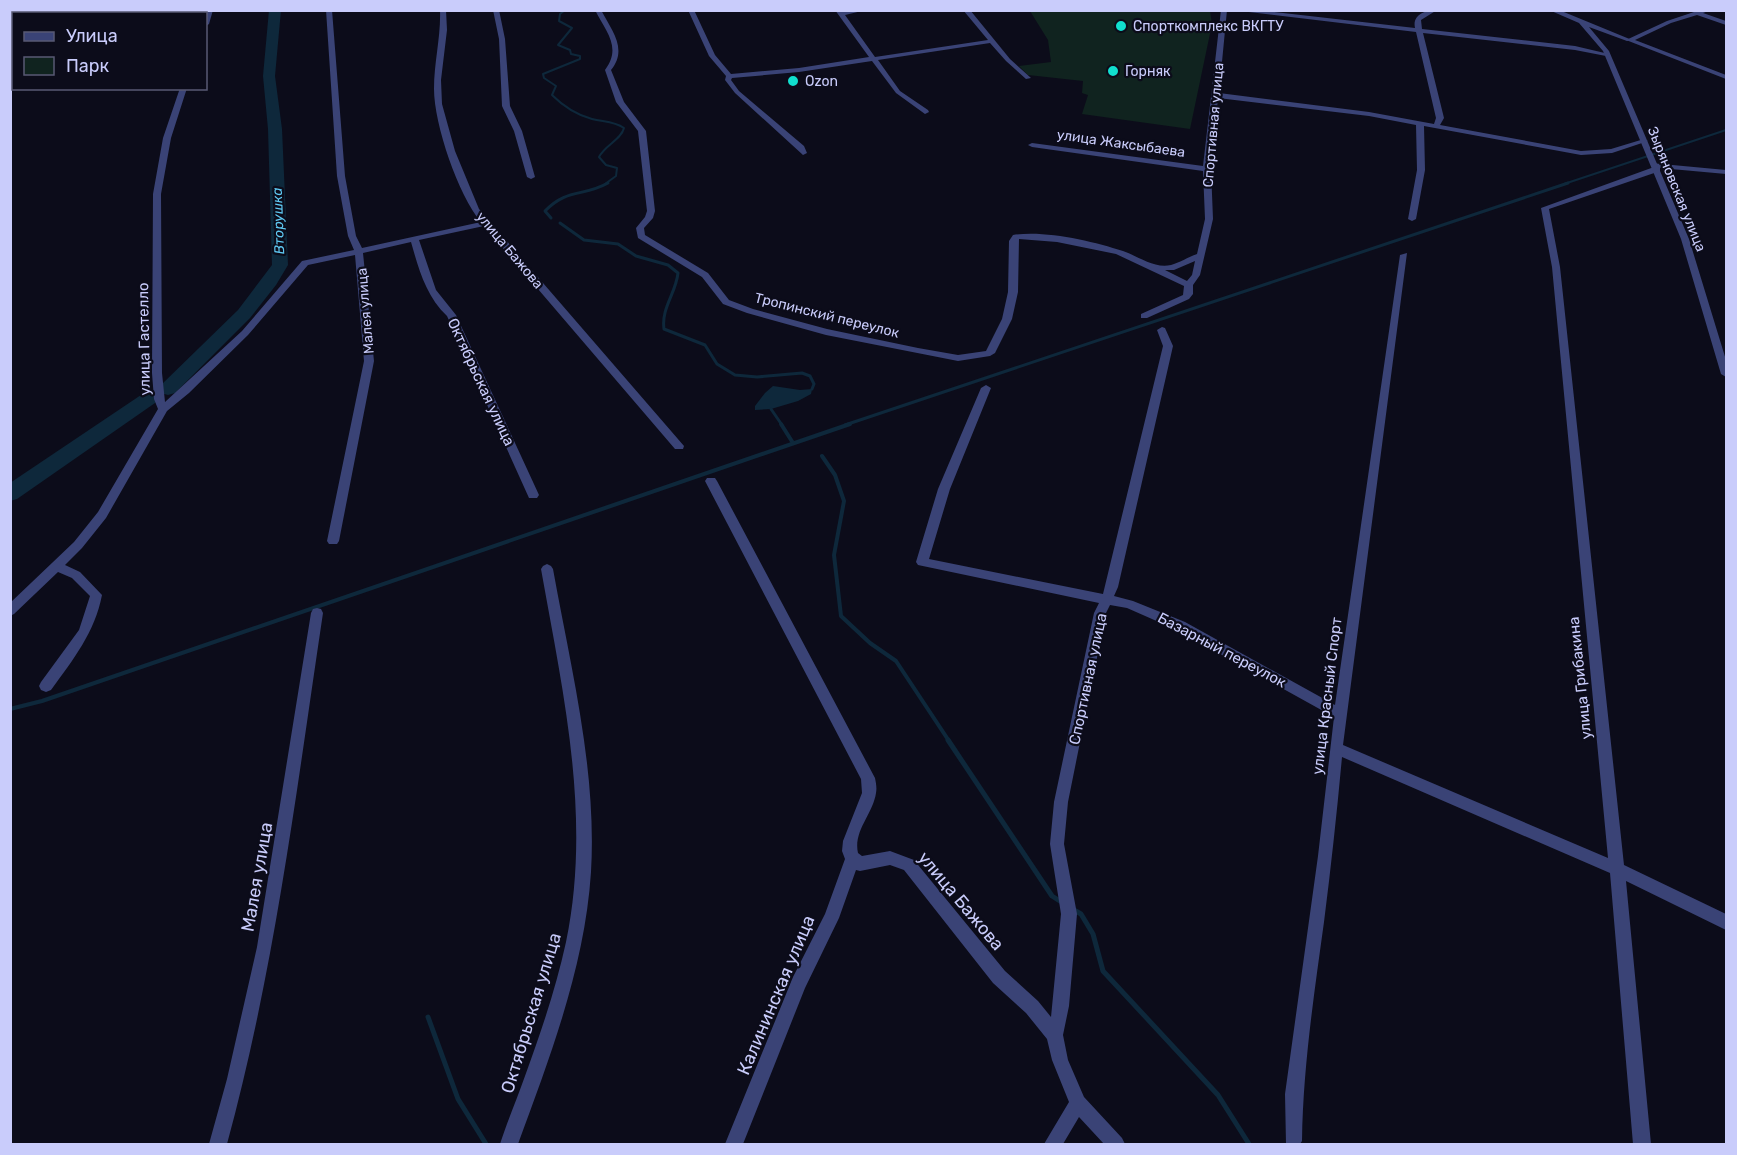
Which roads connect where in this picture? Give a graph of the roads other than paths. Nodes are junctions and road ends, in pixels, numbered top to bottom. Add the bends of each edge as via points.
1 (330, 10) edge
2 (442, 10) edge
3 (496, 10) edge
4 (598, 10) edge
5 (691, 10) edge
6 (863, 10) edge
7 (966, 10) edge
8 (1224, 10) edge
9 (1235, 10) edge
10 (1434, 10) edge
11 (1552, 10) edge
12 (1708, 10) edge
13 (839, 12) edge
14 (1699, 14) junction
15 (1582, 22) junction
16 (1726, 23) edge
17 (1419, 32) junction
18 (1629, 40) junction
19 (992, 42) junction
20 (1621, 43) dead end
21 (1609, 51) junction
22 (871, 58) junction
23 (12, 62) edge
24 (10, 70) edge
25 (729, 76) junction
26 (1726, 77) edge
27 (1028, 78) dead end
28 (183, 90) edge
29 (1215, 95) junction
30 (925, 112) dead end
31 (1440, 118) junction
32 (1420, 123) junction
33 (1436, 126) junction
34 (1454, 130) junction
35 (1032, 145) dead end
36 (1646, 145) junction
37 (803, 153) dead end
38 (1655, 167) junction
39 (1207, 169) junction
40 (1726, 172) edge
41 (531, 177) dead end
42 (1413, 219) dead end
43 (486, 223) junction
44 (414, 239) junction
45 (359, 251) junction
46 (1404, 255) dead end
47 (1199, 256) junction
48 (1153, 267) junction
49 (1189, 285) junction
50 (1144, 316) dead end
51 (1162, 330) dead end
52 (1726, 374) edge
53 (986, 388) dead end
54 (162, 409) junction
55 (679, 446) dead end
56 (711, 481) dead end
57 (533, 495) dead end
58 (333, 541) dead end
59 (57, 567) junction
60 (547, 569) dead end
61 (1107, 600) junction
62 (10, 611) edge
63 (317, 613) dead end
64 (46, 686) dead end
65 (1340, 714) junction
66 (1336, 748) junction
67 (852, 861) junction
68 (1617, 869) junction
69 (1726, 922) edge
70 (1055, 1035) junction
71 (1078, 1103) junction
72 (1293, 1141) dead end
73 (218, 1144) edge
74 (509, 1144) edge
75 (734, 1144) edge
76 (1053, 1144) edge
77 (1116, 1144) edge
78 (1642, 1144) edge

1 - 45 street, Малея улица via 347,220
2 - 43 street, улица Бажова via 437,93 463,184
3 - 41 street via 506,106 518,131
4 - 48 street, Тропинский переулок via 617,55 608,70 616,95 642,131 651,211 640,228 641,236 705,275 726,302 826,332 958,358 990,353 1007,319 1016,237 1110,250
5 - 25 street via 712,56
6 - 13 street
7 - 19 street
8 - 29 street, Спортивная улица
9 - 17 street
10 - 17 street via 1418,19
11 - 15 street
12 - 14 street
13 - 22 street
14 - 16 street
14 - 18 street
15 - 18 street
15 - 21 street, Зыряновская улица
17 - 21 street
17 - 31 street
18 - 20 street
18 - 26 street
19 - 22 street
19 - 27 street
21 - 36 street, Зыряновская улица
22 - 25 street
22 - 30 street via 898,92
23 - 24 street
25 - 37 street via 737,92
28 - 54 street, улица Гастелло via 167,138 157,194 157,373
29 - 32 street
29 - 39 street, Спортивная улица
31 - 33 street
31 - 34 street
32 - 33 street
32 - 42 street via 1421,170
33 - 34 street
34 - 36 street via 1581,153
35 - 39 street, улица Жаксыбаева
36 - 38 street, Зыряновская улица
38 - 40 street
38 - 52 street, Зыряновская улица via 1685,239
38 - 68 street, улица Грибакина via 1545,208 1556,271
39 - 47 street, Спортивная улица via 1209,219
43 - 44 street
43 - 55 street, улица Бажова
44 - 45 street
44 - 57 street, Октябрьская улица via 431,289 440,306 451,315
45 - 54 street via 314,259 301,266 244,333
45 - 58 street, Малея улица via 369,361
46 - 65 street, улица Красный Спорт
47 - 48 street via 1171,268
47 - 49 street, Спортивная улица via 1196,275
48 - 49 street
49 - 50 street, Спортивная улица via 1186,297
51 - 61 street, Спортивная улица via 1168,346
53 - 61 street, Базарный переулок via 944,489 922,562
54 - 59 street, улица Гастелло via 102,515
56 - 67 street via 868,778 869,792 856,822 849,854
59 - 62 street, улица Гастелло
59 - 64 street via 76,575 96,596 93,615 84,633
60 - 74 street, Октябрьская улица via 581,769 583,871 573,948
61 - 65 street, Базарный переулок via 1129,604 1181,626
61 - 70 street, Спортивная улица via 1100,613 1061,802 1057,844 1068,907 1061,1006
63 - 73 street, Малея улица via 274,900 231,1101
65 - 66 street, улица Красный Спорт
66 - 68 street
66 - 72 street, улица Красный Спорт via 1300,1038
67 - 70 street, улица Бажова via 860,864 889,857 909,865 999,977
67 - 75 street, Калининская улица
68 - 69 street
68 - 78 street, улица Грибакина
70 - 71 street, улица Бажова via 1060,1060
71 - 76 street
71 - 77 street, улица Бажова

